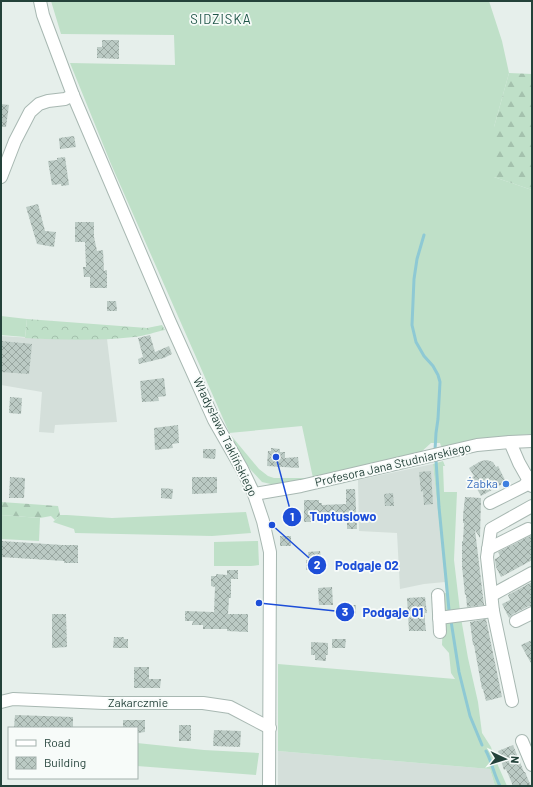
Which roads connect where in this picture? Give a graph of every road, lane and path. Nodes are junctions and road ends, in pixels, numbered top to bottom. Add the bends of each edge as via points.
1 (40, 1) edge
2 (72, 92) junction
3 (1, 177) edge
4 (532, 441) edge
5 (510, 442) junction
6 (531, 481) edge
7 (254, 494) junction
8 (490, 503) dead end
9 (532, 506) edge
10 (528, 528) dead end
11 (488, 549) junction
12 (532, 573) edge
13 (438, 595) dead end
14 (492, 595) junction
15 (493, 611) junction
16 (532, 613) edge
17 (439, 618) junction
18 (516, 621) dead end
19 (440, 632) dead end
20 (512, 701) dead end
21 (1, 702) edge
22 (270, 728) junction
23 (522, 741) dead end
24 (532, 765) edge
25 (269, 786) edge

1 - 2 street, Władysława Taklińskiego
2 - 3 street via 65,100 39,104 30,112
2 - 7 street, Władysława Taklińskiego via 214,420
4 - 5 street, Profesora Jana Studniarskiego
5 - 6 street via 519,463
5 - 7 street, Profesora Jana Studniarskiego via 477,445 301,486
6 - 8 street
7 - 22 street, Władysława Taklińskiego via 270,552
9 - 11 street via 490,529
10 - 11 street
11 - 14 street
12 - 14 street
13 - 17 street
14 - 15 street
15 - 17 street
15 - 20 street
16 - 18 street
17 - 19 street
21 - 22 street, Zakarczmie via 13,699 104,703 202,703 230,707
22 - 25 street, Władysława Taklińskiego
23 - 24 street

